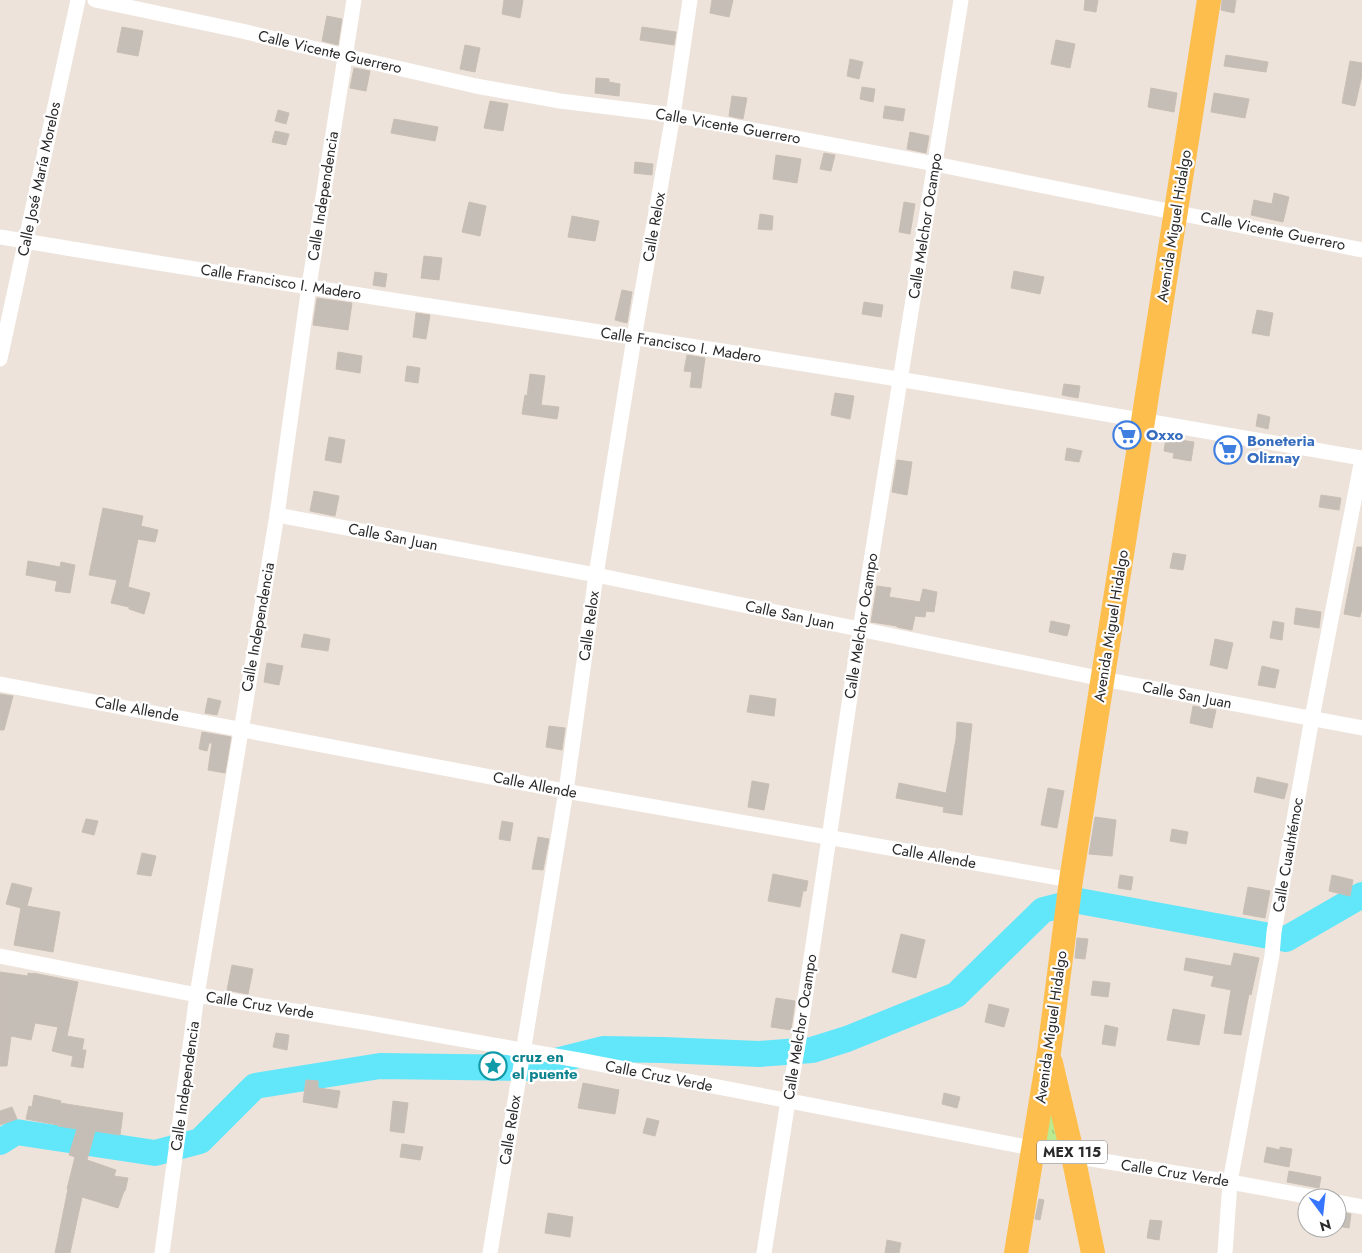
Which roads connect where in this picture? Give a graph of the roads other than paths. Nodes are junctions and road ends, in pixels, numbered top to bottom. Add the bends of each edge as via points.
1 (78, 0) edge
2 (94, 0) edge
3 (354, 0) edge
4 (690, 0) edge
5 (961, 0) edge
6 (1209, 0) edge
7 (346, 56) junction
8 (673, 116) junction
9 (935, 164) junction
10 (1176, 212) junction
11 (0, 236) edge
12 (26, 241) junction
13 (1362, 250) edge
14 (309, 286) junction
15 (634, 338) junction
16 (0, 358) edge
17 (900, 379) junction
18 (1144, 419) junction
19 (1362, 459) edge
20 (277, 515) junction
21 (596, 575) junction
22 (860, 630) junction
23 (1103, 679) junction
24 (0, 684) edge
25 (1312, 718) junction
26 (241, 728) junction
27 (1362, 728) edge
28 (566, 791) junction
29 (829, 839) junction
30 (1070, 886) junction
31 (0, 956) edge
32 (197, 995) junction
33 (1048, 1052) junction
34 (522, 1058) junction
35 (788, 1101) junction
36 (1032, 1148) junction
37 (1073, 1156) junction
38 (1230, 1182) junction
39 (1297, 1194) edge
40 (1347, 1204) edge
41 (1362, 1206) edge
42 (162, 1253) edge
43 (490, 1253) edge
44 (764, 1253) edge
45 (1016, 1253) edge
46 (1093, 1253) edge
47 (1225, 1253) edge

1 - 12 street, Calle José María Morelos
2 - 7 street, Calle Vicente Guerrero
3 - 7 street, Calle Independencia
4 - 8 street, Calle Relox
5 - 9 street, Calle Melchor Ocampo
6 - 10 main road, Avenida Miguel Hidalgo / MEX 115
7 - 8 street, Calle Vicente Guerrero via 476,86
7 - 14 street, Calle Independencia
8 - 9 street, Calle Vicente Guerrero
8 - 15 street, Calle Relox
9 - 10 street, Calle Vicente Guerrero
9 - 17 street, Calle Melchor Ocampo
10 - 13 street, Calle Vicente Guerrero
10 - 18 main road, Avenida Miguel Hidalgo / MEX 115
11 - 12 street, Calle Francisco I. Madero
12 - 14 street, Calle Francisco I. Madero
12 - 16 street, Calle José María Morelos
14 - 15 street, Calle Francisco I. Madero
14 - 20 street, Calle Independencia
15 - 17 street, Calle Francisco I. Madero
15 - 21 street, Calle Relox
17 - 18 street, Calle Francisco I. Madero
17 - 22 street, Calle Melchor Ocampo
18 - 19 street, Calle Francisco I. Madero
18 - 23 main road, Avenida Miguel Hidalgo / MEX 115
19 - 25 street, Calle Cuauhtémoc
20 - 21 street, Calle San Juan
20 - 26 street, Calle Independencia
21 - 22 street, Calle San Juan
21 - 28 street, Calle Relox
22 - 23 street, Calle San Juan
22 - 29 street, Calle Melchor Ocampo
23 - 25 street, Calle San Juan
23 - 30 main road, Avenida Miguel Hidalgo / MEX 115
24 - 26 street, Calle Allende
25 - 27 street, Calle San Juan
25 - 38 street, Calle Cuauhtémoc
26 - 28 street, Calle Allende
26 - 32 street, Calle Independencia
28 - 29 street, Calle Allende
28 - 34 street, Calle Relox
29 - 30 street, Calle Allende
29 - 35 street, Calle Melchor Ocampo
30 - 33 main road, Avenida Miguel Hidalgo / MEX 115
31 - 32 street, Calle Cruz Verde
32 - 34 street, Calle Cruz Verde via 369,1023
32 - 42 street, Calle Independencia
33 - 36 main road, Avenida Miguel Hidalgo / MEX 115
33 - 37 main road, MEX 115
34 - 35 street, Calle Cruz Verde via 543,1054
34 - 43 street, Calle Relox
35 - 36 street, Calle Cruz Verde
35 - 44 street, Calle Melchor Ocampo
36 - 37 street, Calle Cruz Verde
36 - 45 main road, Avenida Miguel Hidalgo / MEX 115
37 - 38 street, Calle Cruz Verde
37 - 46 main road, MEX 115
38 - 39 street, Calle Cruz Verde
38 - 47 street, Calle Cuauhtémoc
40 - 41 street

